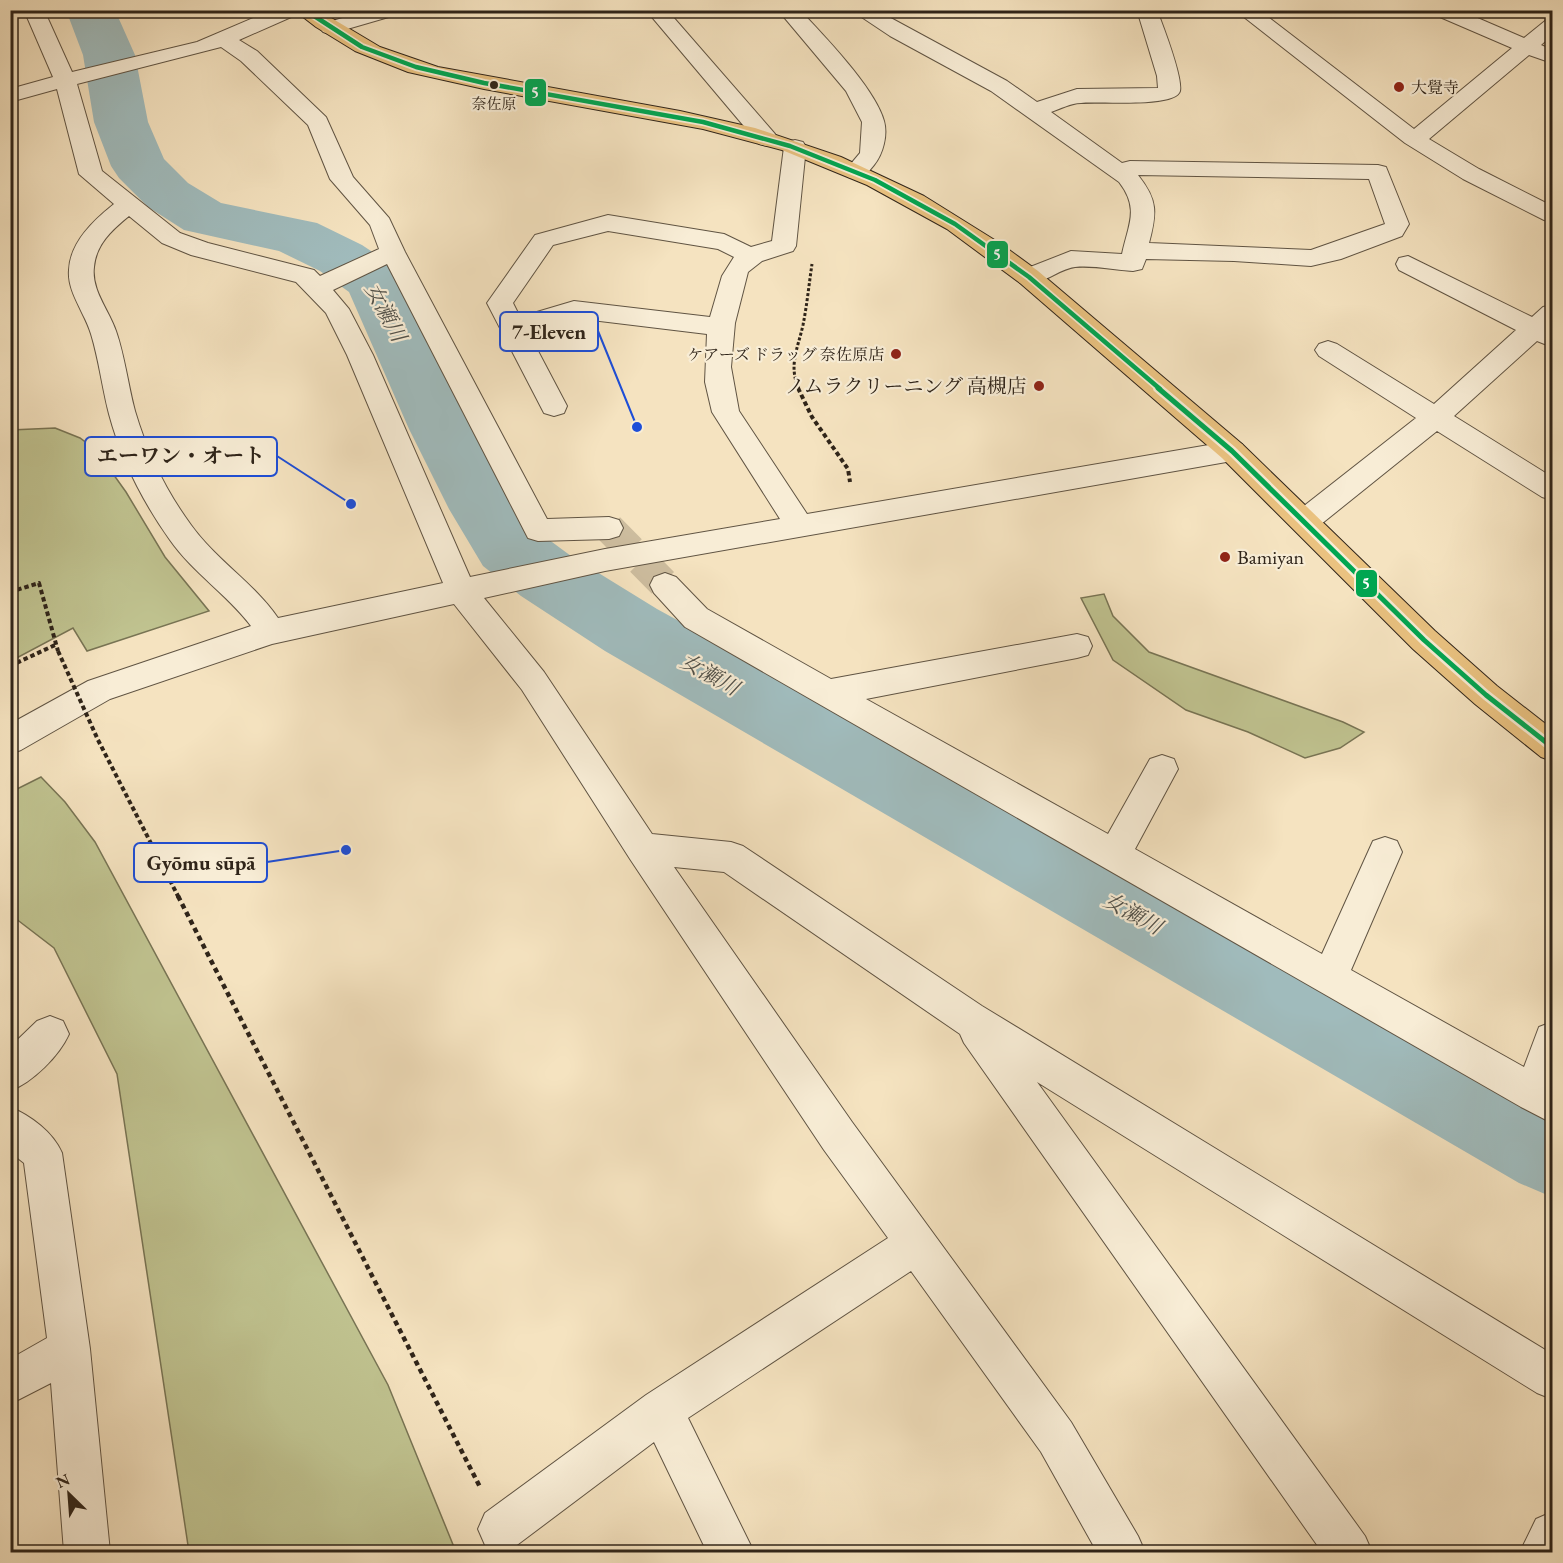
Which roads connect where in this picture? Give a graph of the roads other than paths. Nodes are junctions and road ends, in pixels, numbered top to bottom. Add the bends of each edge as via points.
1 (291, 10) edge
2 (304, 10) edge
3 (392, 10) edge
4 (656, 10) edge
5 (788, 10) edge
6 (861, 10) edge
7 (1147, 10) edge
8 (1245, 10) edge
9 (1440, 10) edge
10 (35, 13) edge
11 (1552, 25) edge
12 (330, 28) junction
13 (223, 39) junction
14 (1526, 46) junction
15 (1552, 57) edge
16 (65, 80) junction
17 (10, 96) edge
18 (1036, 110) junction
19 (766, 139) junction
20 (1415, 139) junction
21 (795, 147) junction
22 (1120, 171) junction
23 (856, 172) junction
24 (129, 206) junction
25 (1552, 215) edge
26 (1135, 251) junction
27 (393, 252) junction
28 (750, 256) junction
29 (1407, 264) dead end
30 (1029, 276) junction
31 (316, 288) junction
32 (1546, 326) edge
33 (720, 327) junction
34 (513, 328) junction
35 (1328, 350) dead end
36 (554, 406) dead end
37 (1436, 417) junction
38 (1232, 451) junction
39 (1552, 490) edge
40 (1305, 521) junction
41 (800, 526) junction
42 (609, 528) dead end
43 (665, 585) tunnel mouth
44 (461, 591) junction
45 (271, 632) junction
46 (1077, 646) dead end
47 (828, 693) junction
48 (10, 740) edge
49 (1550, 742) edge
50 (1162, 769) dead end
51 (642, 848) junction
52 (1385, 852) dead end
53 (1114, 855) junction
54 (1330, 978) junction
55 (969, 1019) junction
56 (50, 1034) dead end
57 (1552, 1040) edge
58 (10, 1073) edge
59 (1543, 1099) edge
60 (10, 1126) edge
61 (917, 1243) junction
62 (69, 1349) junction
63 (1552, 1378) edge
64 (10, 1383) edge
65 (661, 1410) junction
66 (501, 1529) road end
67 (1552, 1535) edge
68 (87, 1552) edge
69 (730, 1552) edge
70 (1122, 1552) edge
71 (1349, 1552) edge
72 (1543, 1552) edge

1 - 13 street
2 - 12 main road
3 - 12 street
4 - 19 street
5 - 23 street via 856,89 873,122 871,154
6 - 18 street via 980,74
7 - 18 street via 1169,90 1157,95 1077,96
8 - 20 street
9 - 14 street
10 - 16 street
11 - 14 street
12 - 19 main road via 382,56 455,78 704,122
13 - 16 street
13 - 27 street via 249,56 318,122 342,179 381,223
14 - 15 street
14 - 20 street
16 - 17 street
16 - 24 street via 91,174
18 - 22 street
19 - 21 main road
20 - 25 street via 1500,191
21 - 23 main road
21 - 28 street via 784,246
22 - 26 street via 1142,193 1144,213
22 - 26 street via 1130,168 1378,172 1397,224 1393,231 1311,258
23 - 30 main road via 919,202
24 - 31 street via 171,238 305,276
24 - 45 street via 95,235 81,268 82,282 102,324 122,416 149,481 170,517 191,547 252,605
26 - 30 street via 1133,263 1071,259
27 - 31 street
27 - 42 street via 538,530
28 - 33 street via 738,267
28 - 34 street via 724,242 608,223 544,240 500,303
29 - 32 street
30 - 38 main road
31 - 44 street via 336,309 360,355
32 - 37 street
33 - 34 street via 574,309
33 - 41 street via 716,362 726,412
34 - 36 street
35 - 37 street
37 - 39 street
37 - 40 street
38 - 40 main road
38 - 41 street
40 - 49 main road via 1424,640
41 - 44 street via 605,560
43 - 47 street via 696,618
44 - 45 street
44 - 51 street via 533,681
45 - 48 street via 99,690
46 - 47 street
47 - 53 street
50 - 53 street
51 - 55 street via 731,857
51 - 61 street via 838,1136
52 - 54 street
53 - 54 street
54 - 59 street
55 - 63 street
55 - 71 street
56 - 58 street
57 - 59 street
60 - 62 street via 42,1153
61 - 65 street
61 - 70 street via 1056,1437
62 - 64 street
62 - 68 street
65 - 66 street
65 - 69 street
67 - 72 street

